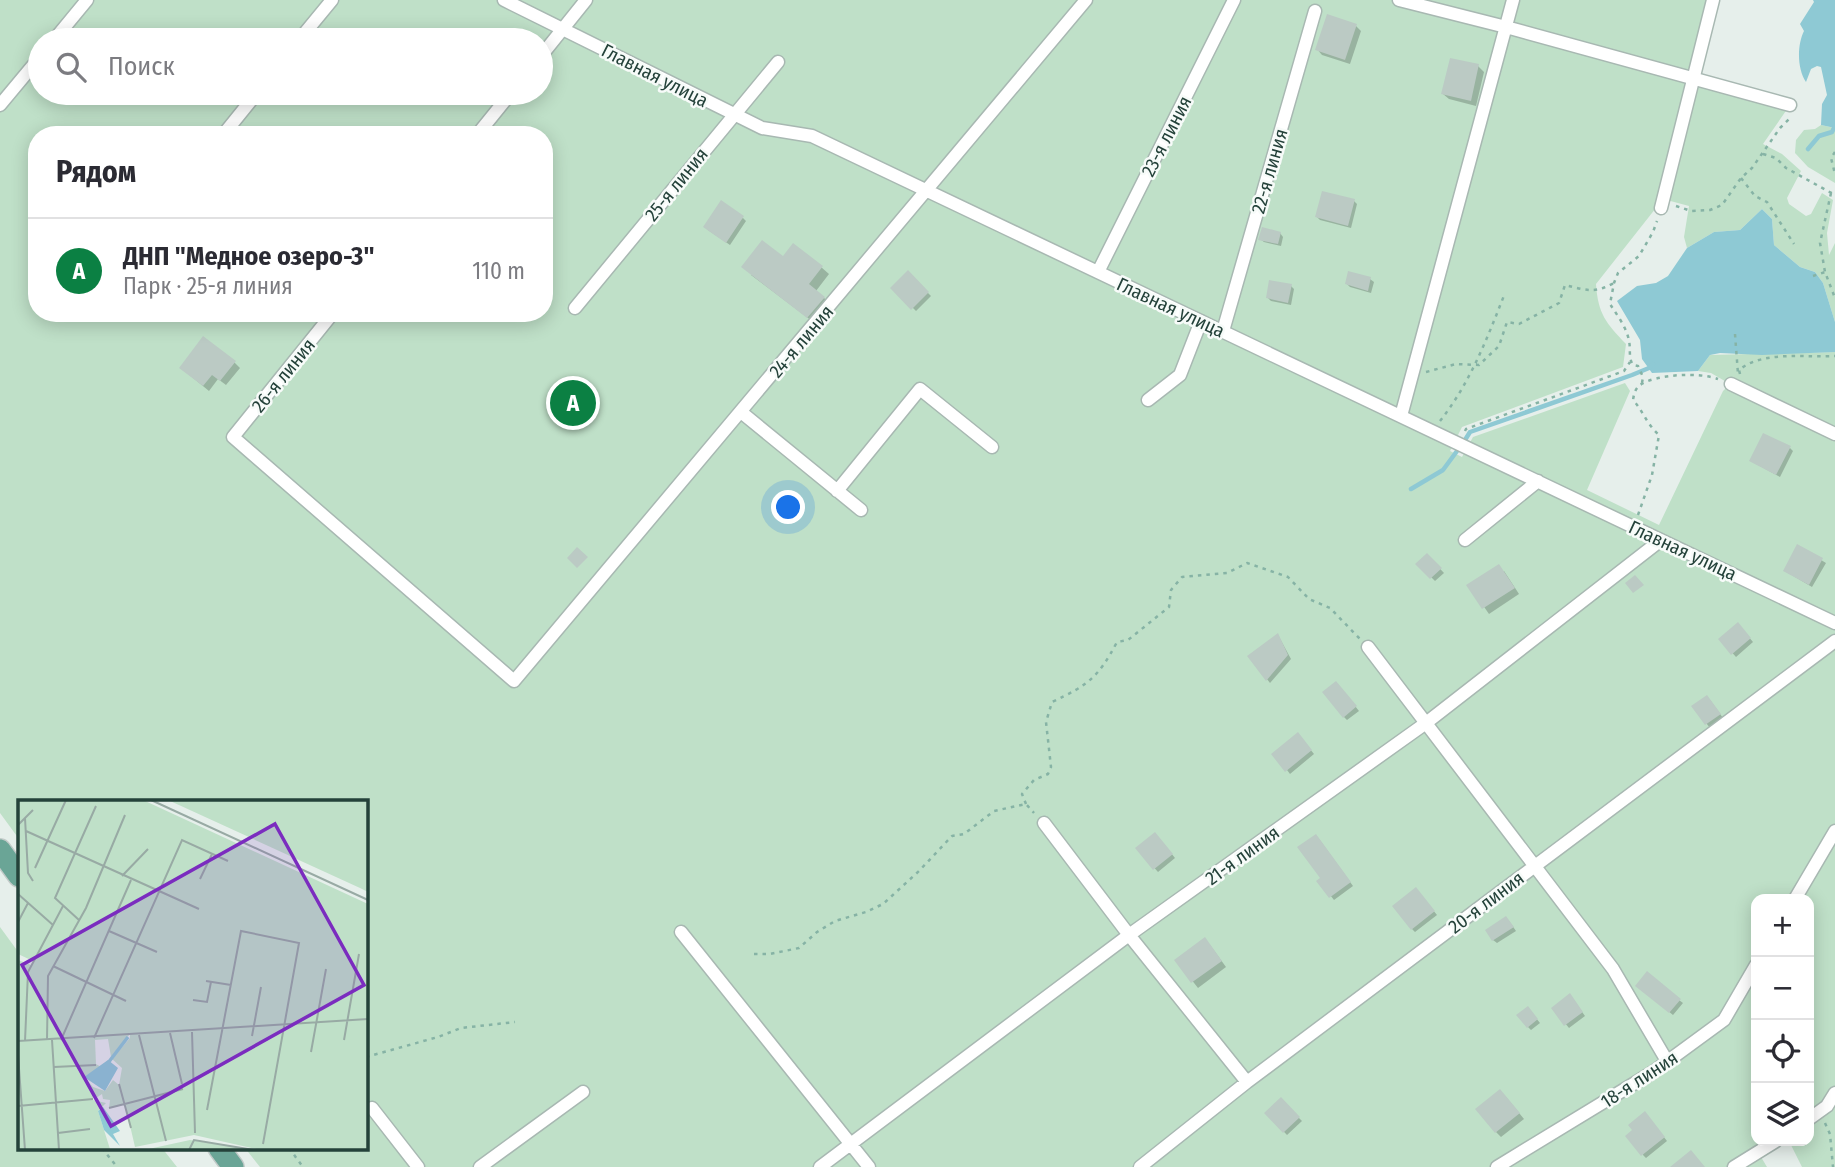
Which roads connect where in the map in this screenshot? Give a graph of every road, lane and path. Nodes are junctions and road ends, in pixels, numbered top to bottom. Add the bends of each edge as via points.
1 (87, 0) edge
2 (332, 0) edge
3 (504, 0) edge
4 (586, 0) edge
5 (1086, 0) edge
6 (1234, 0) edge
7 (1399, 0) edge
8 (1513, 0) edge
9 (1713, 0) edge
10 (1315, 11) dead end
11 (1506, 27) junction
12 (64, 28) edge
13 (309, 28) edge
14 (563, 29) junction
15 (553, 41) edge
16 (778, 62) dead end
17 (28, 71) edge
18 (1694, 78) junction
19 (0, 105) edge
20 (247, 105) edge
21 (501, 105) edge
22 (1790, 105) dead end
23 (734, 114) junction
24 (1785, 124) dead end
25 (230, 126) edge
26 (484, 126) edge
27 (1835, 152) edge
28 (1763, 154) junction
29 (1835, 174) edge
30 (1741, 178) junction
31 (927, 191) junction
32 (1830, 193) junction
33 (1835, 195) edge
34 (1661, 205) junction
35 (1794, 244) dead end
36 (1098, 272) junction
37 (1825, 272) junction
38 (1812, 276) dead end
39 (1614, 283) junction
40 (1505, 293) dead end
41 (1835, 298) edge
42 (575, 308) dead end
43 (1201, 321) junction
44 (326, 322) edge
45 (1223, 331) junction
46 (1735, 334) dead end
47 (1835, 356) edge
48 (1630, 361) junction
49 (1475, 365) junction
50 (1412, 376) junction
51 (1642, 384) junction
52 (1738, 387) junction
53 (1148, 400) dead end
54 (741, 412) junction
55 (1401, 416) junction
56 (1438, 424) dead end
57 (1466, 429) dead end
58 (1835, 434) edge
59 (992, 447) dead end
60 (1538, 481) junction
61 (837, 491) junction
62 (861, 510) dead end
63 (1632, 526) junction
64 (1465, 540) dead end
65 (1661, 540) junction
66 (1835, 622) edge
67 (1835, 640) edge
68 (1368, 647) joint
69 (514, 681) joint
70 (1426, 723) junction
71 (1026, 804) junction
72 (1044, 823) joint
73 (1835, 831) edge
74 (0, 850) edge
75 (1535, 866) junction
76 (18, 875) edge
77 (1798, 894) edge
78 (681, 932) dead end
79 (1129, 935) junction
80 (754, 954) dead end
81 (1751, 974) edge
82 (515, 1022) dead end
83 (368, 1056) edge
84 (1667, 1061) junction
85 (1247, 1082) junction
86 (583, 1092) dead end
87 (1835, 1093) edge
88 (372, 1108) dead end
89 (1820, 1111) junction
90 (1814, 1115) edge
91 (851, 1143) junction
92 (1768, 1146) edge
93 (103, 1150) edge
94 (220, 1150) edge
95 (290, 1150) edge
96 (113, 1163) junction
97 (110, 1167) edge
98 (117, 1167) edge
99 (233, 1167) edge
100 (303, 1167) edge
101 (418, 1167) edge
102 (480, 1167) edge
103 (821, 1167) edge
104 (869, 1167) edge
105 (1140, 1167) edge
106 (1497, 1167) edge
107 (1734, 1167) edge
108 (1833, 1167) edge

1 - 12 street
2 - 13 street
3 - 14 street, Главная улица
4 - 14 street
5 - 31 street, 24-я линия
6 - 36 street, 23-я линия
7 - 11 street
8 - 11 street
9 - 18 street
10 - 45 street, 22-я линия
11 - 18 street
11 - 50 street
14 - 15 street
14 - 23 street, Главная улица
16 - 23 street, 25-я линия
17 - 19 street
18 - 22 street
18 - 34 street
20 - 25 street
21 - 26 street
23 - 31 street, Главная улица via 762,128 812,136
23 - 42 street, 25-я линия
24 - 28 path
27 - 29 path via 1831,158
28 - 30 path
28 - 32 path
30 - 34 path via 1722,205 1710,210
30 - 35 path via 1755,196 1767,202
31 - 36 street, Главная улица
31 - 54 street, 24-я линия
32 - 33 path
32 - 37 path via 1820,243
34 - 39 path via 1639,256 1618,273
36 - 43 street, Главная улица
37 - 38 path
37 - 41 path
39 - 48 path via 1610,304 1630,342
39 - 49 path via 1590,291 1565,285 1559,303 1519,324 1507,322 1499,345
40 - 49 path
43 - 45 street, Главная улица
43 - 53 street via 1180,375
44 - 69 street, 26-я линия via 233,437
45 - 55 street, Главная улица
46 - 52 path
47 - 52 path via 1749,364 1739,370
48 - 51 path via 1643,377
48 - 57 path via 1624,371
49 - 50 path via 1456,364
49 - 56 path
50 - 55 street
51 - 52 path via 1690,374
51 - 63 path via 1633,400 1659,435 1652,475
52 - 58 street
54 - 61 street
54 - 69 street, 24-я линия
55 - 60 street, Главная улица
59 - 61 street via 920,389
60 - 63 street, Главная улица
60 - 64 street
61 - 62 street
63 - 65 street, Главная улица
65 - 66 street, Главная улица
65 - 70 street, 21-я линия
67 - 75 street, 20-я линия
68 - 70 street
68 - 71 path via 1330,608 1309,599 1287,577 1261,567 1247,563 1227,573 1182,577 1171,590 1169,607 1128,640 1117,642 1100,671 1082,688 1052,702 1046,722 1051,767 1022,794
70 - 75 street
70 - 79 street, 21-я линия
71 - 72 path
71 - 80 path via 994,811 964,834 952,836 883,904 835,921 799,948
72 - 79 street
73 - 77 street
74 - 76 main road
75 - 84 street via 1613,969
75 - 85 street, 20-я линия
78 - 91 street
79 - 85 street
79 - 91 street, 21-я линия
81 - 84 street, 18-я линия via 1724,1020
82 - 83 path via 461,1028
84 - 106 street, 18-я линия
85 - 105 street, 20-я линия
86 - 102 street
87 - 89 street
88 - 101 street
89 - 90 street
89 - 108 path via 1830,1135
91 - 103 street, 21-я линия
91 - 104 street
92 - 107 street
93 - 96 path
94 - 99 main road
95 - 100 path
96 - 97 path
96 - 98 path

